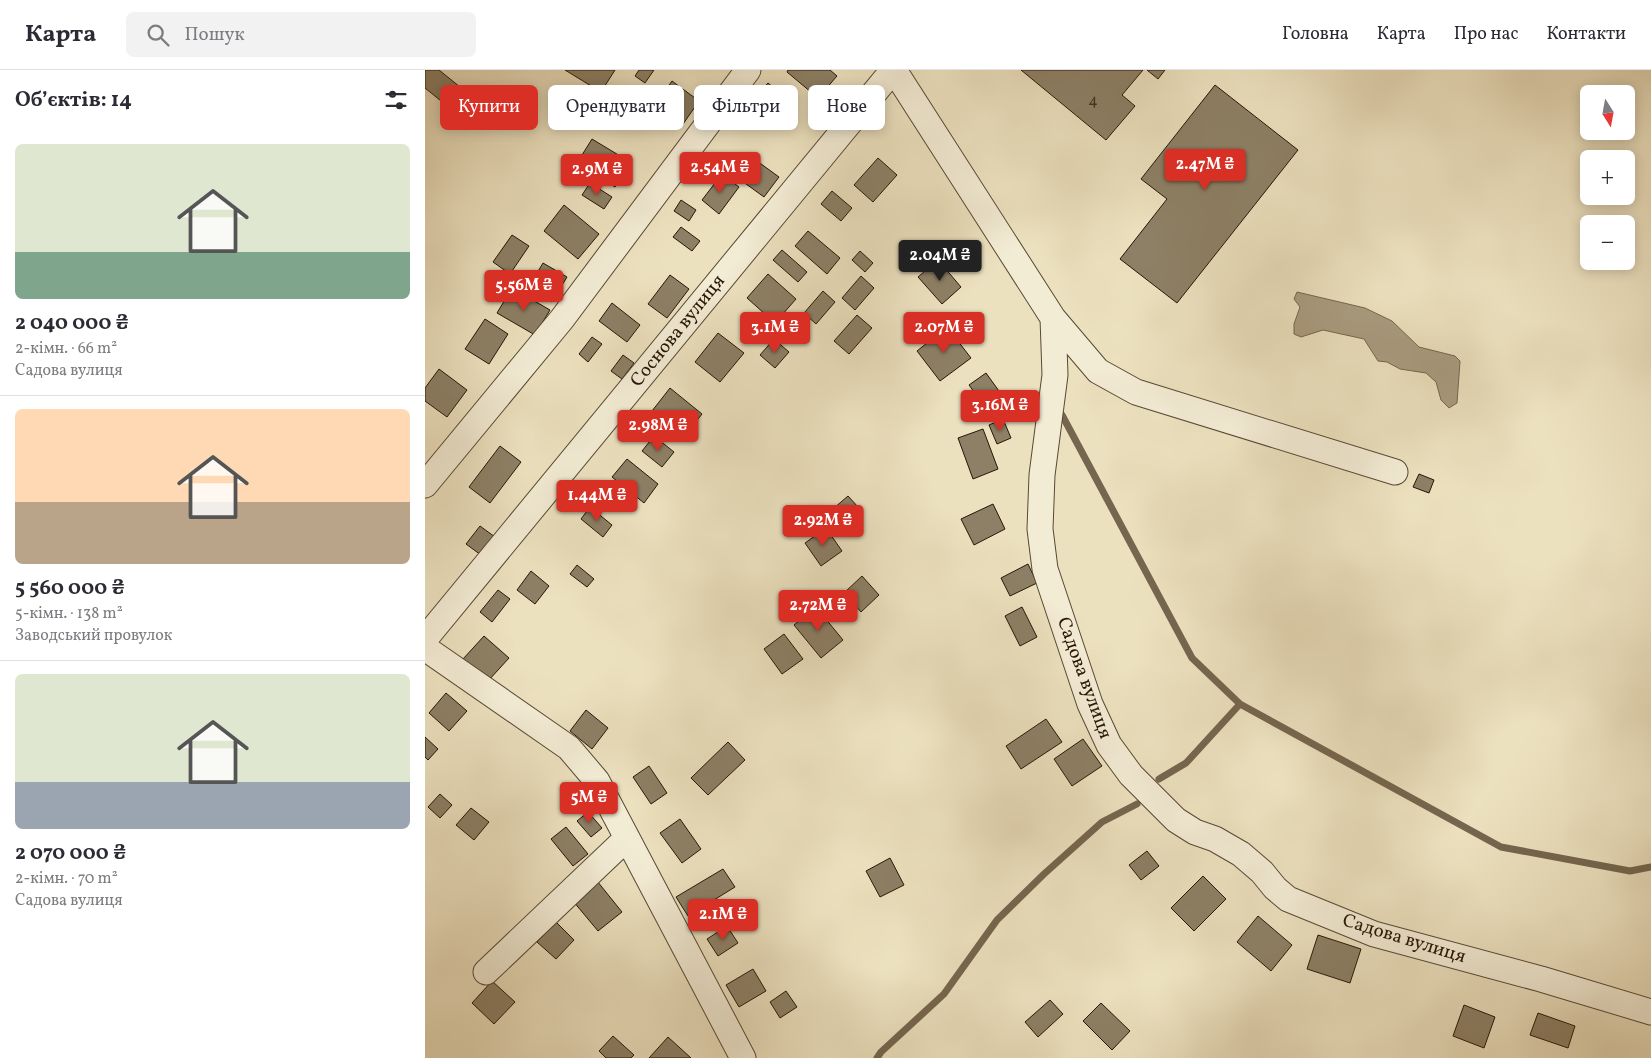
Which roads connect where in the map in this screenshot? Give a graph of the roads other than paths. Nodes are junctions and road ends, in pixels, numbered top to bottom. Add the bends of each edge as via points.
1 (748, 70) edge
2 (893, 70) edge
3 (1053, 318) junction
4 (1395, 472) dead end
5 (425, 485) edge
6 (425, 638) edge
7 (425, 648) edge
8 (627, 838) junction
9 (486, 972) dead end
10 (1651, 1012) edge
11 (743, 1058) edge

1 - 5 street via 562,319
2 - 3 street
2 - 6 street, Соснова вулиця
3 - 4 street via 1098,371 1136,392
3 - 10 street, Садова вулиця via 1055,375 1042,475 1040,529 1045,569 1090,704 1109,745 1131,775 1176,820 1241,854 1288,899 1374,934
7 - 8 street via 569,748 597,781
8 - 9 street
8 - 11 street

